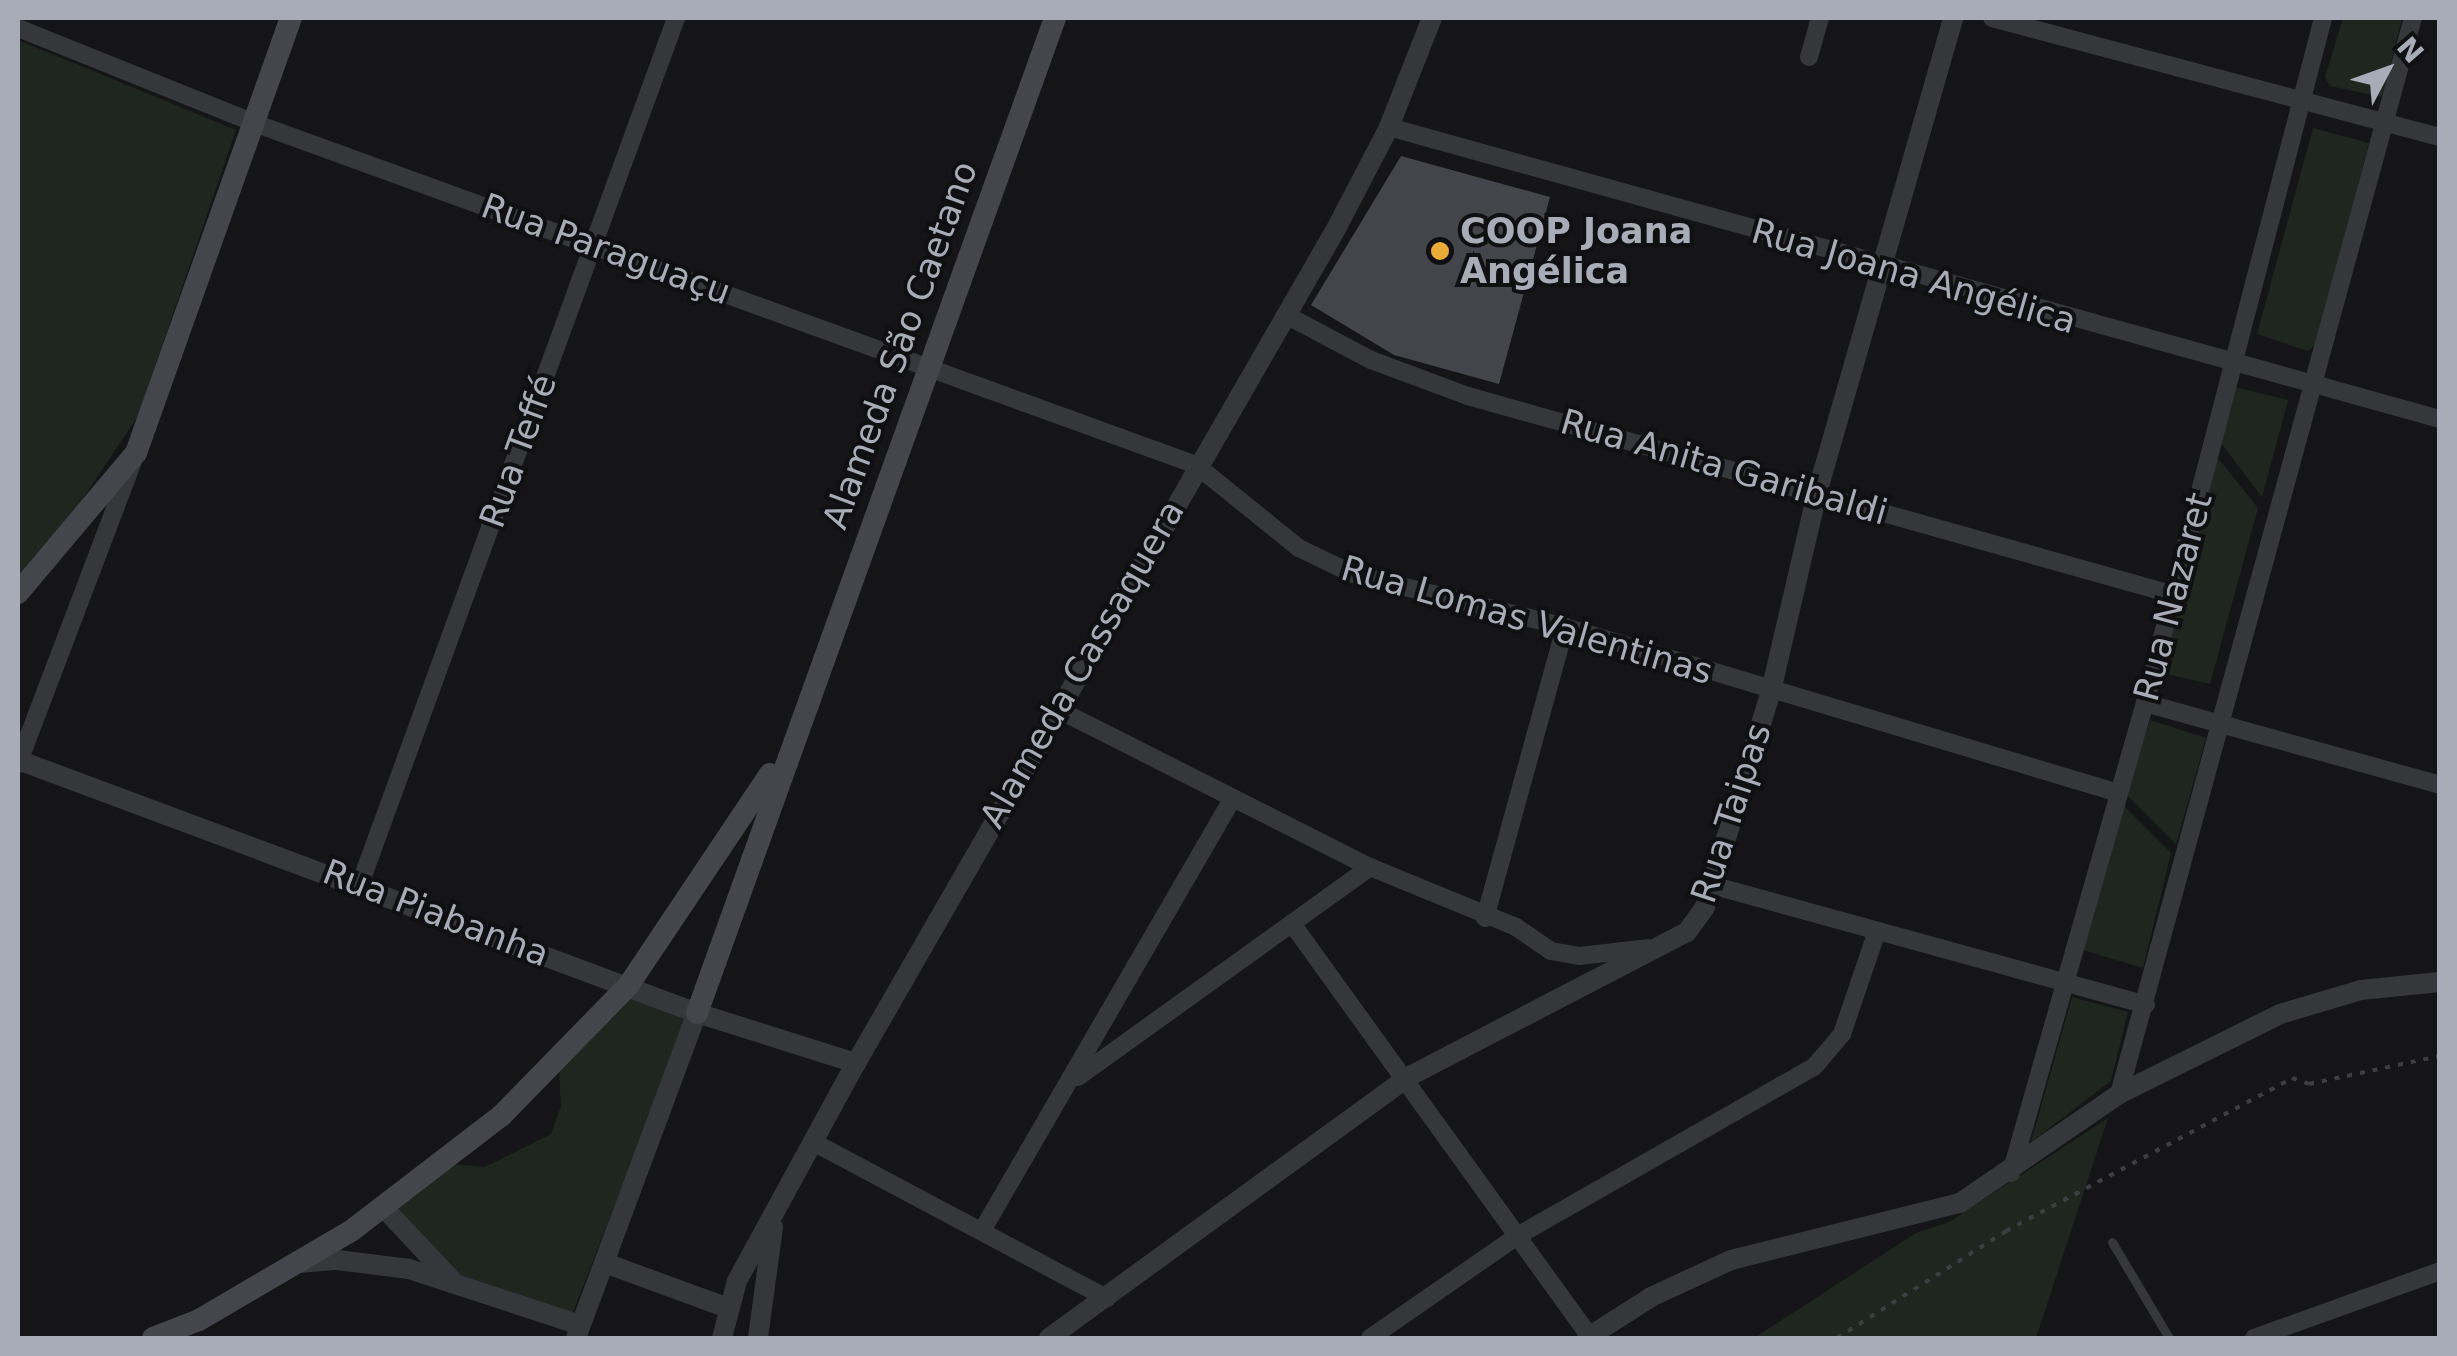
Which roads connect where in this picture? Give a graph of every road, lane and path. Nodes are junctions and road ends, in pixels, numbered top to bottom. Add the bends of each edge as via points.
1 (291, 18) edge
2 (676, 18) edge
3 (1055, 18) edge
4 (1432, 18) edge
5 (1820, 18) edge
6 (1953, 18) edge
7 (1992, 18) edge
8 (2323, 18) edge
9 (2413, 18) edge
10 (18, 28) edge
11 (1810, 57) dead end
12 (2302, 99) junction
13 (2385, 122) junction
14 (254, 123) junction
15 (1389, 128) junction
16 (2440, 137) edge
17 (593, 243) junction
18 (1880, 266) junction
19 (1286, 316) junction
20 (2236, 367) junction
21 (929, 369) junction
22 (2314, 386) junction
23 (2440, 419) edge
24 (136, 453) junction
25 (1196, 466) junction
26 (1817, 493) junction
27 (18, 593) edge
28 (2171, 594) junction
29 (1565, 628) junction
30 (1771, 691) junction
31 (812, 696) junction
32 (2145, 704) junction
33 (1055, 708) junction
34 (2223, 729) junction
35 (18, 762) edge
36 (2440, 785) edge
37 (2115, 792) junction
38 (1233, 798) junction
39 (1370, 867) junction
40 (360, 884) junction
41 (1716, 886) junction
42 (1485, 918) junction
43 (1294, 925) junction
44 (1876, 934) junction
45 (1654, 948) junction
46 (2440, 982) edge
47 (628, 986) junction
48 (2065, 986) junction
49 (2146, 1006) junction
50 (697, 1013) junction
51 (2440, 1056) edge
52 (856, 1063) junction
53 (1408, 1077) junction
54 (1074, 1080) junction
55 (2120, 1094) junction
56 (813, 1142) junction
57 (2011, 1173) junction
58 (384, 1208) junction
59 (776, 1210) junction
60 (982, 1229) junction
61 (1519, 1235) junction
62 (2112, 1242) dead end
63 (605, 1262) junction
64 (297, 1263) junction
65 (2440, 1271) edge
66 (452, 1280) junction
67 (1107, 1298) junction
68 (725, 1308) junction
69 (196, 1329) edge
70 (580, 1334) edge
71 (153, 1338) edge
72 (722, 1338) edge
73 (758, 1338) edge
74 (1049, 1338) edge
75 (1370, 1338) edge
76 (1589, 1338) edge
77 (1837, 1338) edge
78 (2170, 1338) edge
79 (2254, 1338) edge

1 - 14 main road
2 - 17 street, Rua Teffé
3 - 21 main road, Alameda São Caetano
4 - 15 street, Alameda Cassaquera
5 - 11 street
6 - 18 street, Rua Taipas
7 - 12 street
8 - 12 street, Rua Nazaret
9 - 13 street
10 - 14 street, Rua Paraguaçu
12 - 13 street
12 - 20 street, Rua Nazaret
13 - 16 street
13 - 22 street
14 - 17 street, Rua Paraguaçu
14 - 24 main road
15 - 18 street, Rua Joana Angélica
15 - 19 street, Alameda Cassaquera
17 - 21 street, Rua Paraguaçu
17 - 40 street, Rua Teffé
18 - 20 street, Rua Joana Angélica
18 - 26 street, Rua Taipas
19 - 25 street, Alameda Cassaquera
19 - 26 street, Rua Anita Garibaldi via 1436,385
20 - 22 street, Rua Joana Angélica
20 - 28 street, Rua Nazaret
21 - 25 street, Rua Paraguaçu
21 - 31 main road, Alameda São Caetano
22 - 23 street, Rua Joana Angélica
22 - 34 street
24 - 27 main road
24 - 35 street
25 - 29 street, Rua Lomas Valentinas via 1323,562
25 - 33 street, Alameda Cassaquera
26 - 28 street, Rua Anita Garibaldi
26 - 30 street, Rua Taipas
28 - 32 street, Rua Nazaret
29 - 30 street, Rua Lomas Valentinas
29 - 42 street
30 - 37 street, Rua Lomas Valentinas
30 - 41 street, Rua Taipas
31 - 47 main road, Alameda São Caetano via 732,838
31 - 50 main road, Alameda São Caetano
32 - 34 street
32 - 37 street, Rua Nazaret
33 - 38 street
33 - 52 street, Alameda Cassaquera
34 - 36 street
34 - 49 street
35 - 40 street, Rua Piabanha
37 - 48 street, Rua Nazaret
38 - 39 street
38 - 54 street
39 - 42 street
39 - 43 street
40 - 47 street, Rua Piabanha
41 - 44 street
41 - 45 street, Rua Taipas via 1687,932
42 - 45 street via 1565,954
43 - 53 street
43 - 54 street
44 - 48 street
44 - 61 street via 1842,1034 1814,1067
45 - 53 street, Rua Taipas
46 - 55 street via 2322,998
47 - 50 street, Rua Piabanha
47 - 58 main road, Alameda São Caetano via 502,1115
48 - 49 street
48 - 57 street, Rua Nazaret
49 - 55 street
50 - 52 street, Rua Piabanha
50 - 63 street
51 - 77 path via 2308,1084 2292,1078 2006,1231
52 - 56 street, Alameda Cassaquera
53 - 61 street
53 - 67 street, Rua Taipas
54 - 60 street
55 - 57 street
56 - 59 street, Alameda Cassaquera
56 - 60 street
57 - 76 street via 1929,1214 1804,1237 1731,1260 1651,1297
58 - 64 main road, Alameda São Caetano
58 - 66 street
59 - 68 street, Alameda Cassaquera
59 - 73 street
60 - 67 street
61 - 75 street
61 - 76 street
62 - 78 lane
63 - 68 street
63 - 70 street
64 - 66 street via 372,1262
64 - 69 main road, Alameda São Caetano
65 - 79 street
66 - 70 street
67 - 74 street, Rua Taipas
68 - 72 street
69 - 71 main road, Alameda São Caetano

